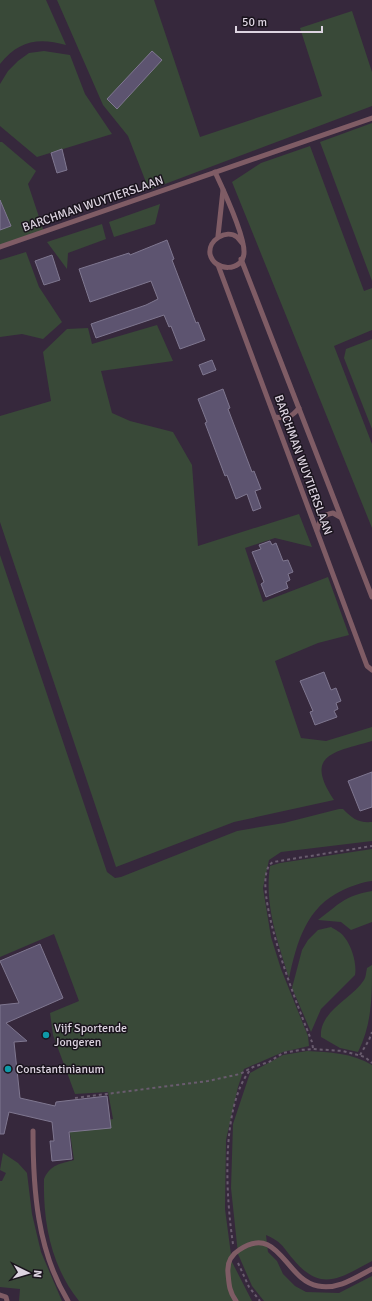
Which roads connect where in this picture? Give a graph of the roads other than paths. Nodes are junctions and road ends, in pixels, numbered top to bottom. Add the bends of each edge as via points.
1 (372, 118) edge
2 (215, 172) junction
3 (223, 189) junction
4 (218, 236) junction
5 (243, 244) junction
6 (0, 247) edge
7 (242, 259) junction
8 (218, 265) junction
9 (298, 408) junction
10 (275, 417) junction
11 (340, 516) junction
12 (317, 531) junction
13 (372, 597) edge
14 (372, 670) edge
15 (32, 1131) dead end
16 (372, 1269) edge
17 (0, 1295) edge
18 (7, 1301) edge
19 (68, 1301) edge
20 (236, 1301) edge

1 - 2 lane, BARCHMAN WUYTIERSLAAN
2 - 3 lane, BARCHMAN WUYTIERSLAAN
2 - 6 lane, BARCHMAN WUYTIERSLAAN
3 - 4 lane, BARCHMAN WUYTIERSLAAN
3 - 5 lane, BARCHMAN WUYTIERSLAAN
4 - 5 lane via 227,234 237,237
4 - 8 lane, BARCHMAN WUYTIERSLAAN via 212,244 210,253
5 - 7 lane, BARCHMAN WUYTIERSLAAN
7 - 8 lane via 232,268
7 - 9 lane, BARCHMAN WUYTIERSLAAN
8 - 10 lane, BARCHMAN WUYTIERSLAAN
9 - 10 lane via 293,415 284,419
9 - 11 lane, BARCHMAN WUYTIERSLAAN
10 - 12 lane, BARCHMAN WUYTIERSLAAN
11 - 12 lane via 333,513 325,514 319,521
11 - 13 lane, BARCHMAN WUYTIERSLAAN
12 - 14 lane, BARCHMAN WUYTIERSLAAN via 367,666
15 - 19 lane via 33,1180 42,1240
16 - 20 lane via 343,1284 317,1286 303,1280 273,1246 260,1242 249,1243 234,1253 228,1265 230,1292
17 - 18 lane via 6,1296

